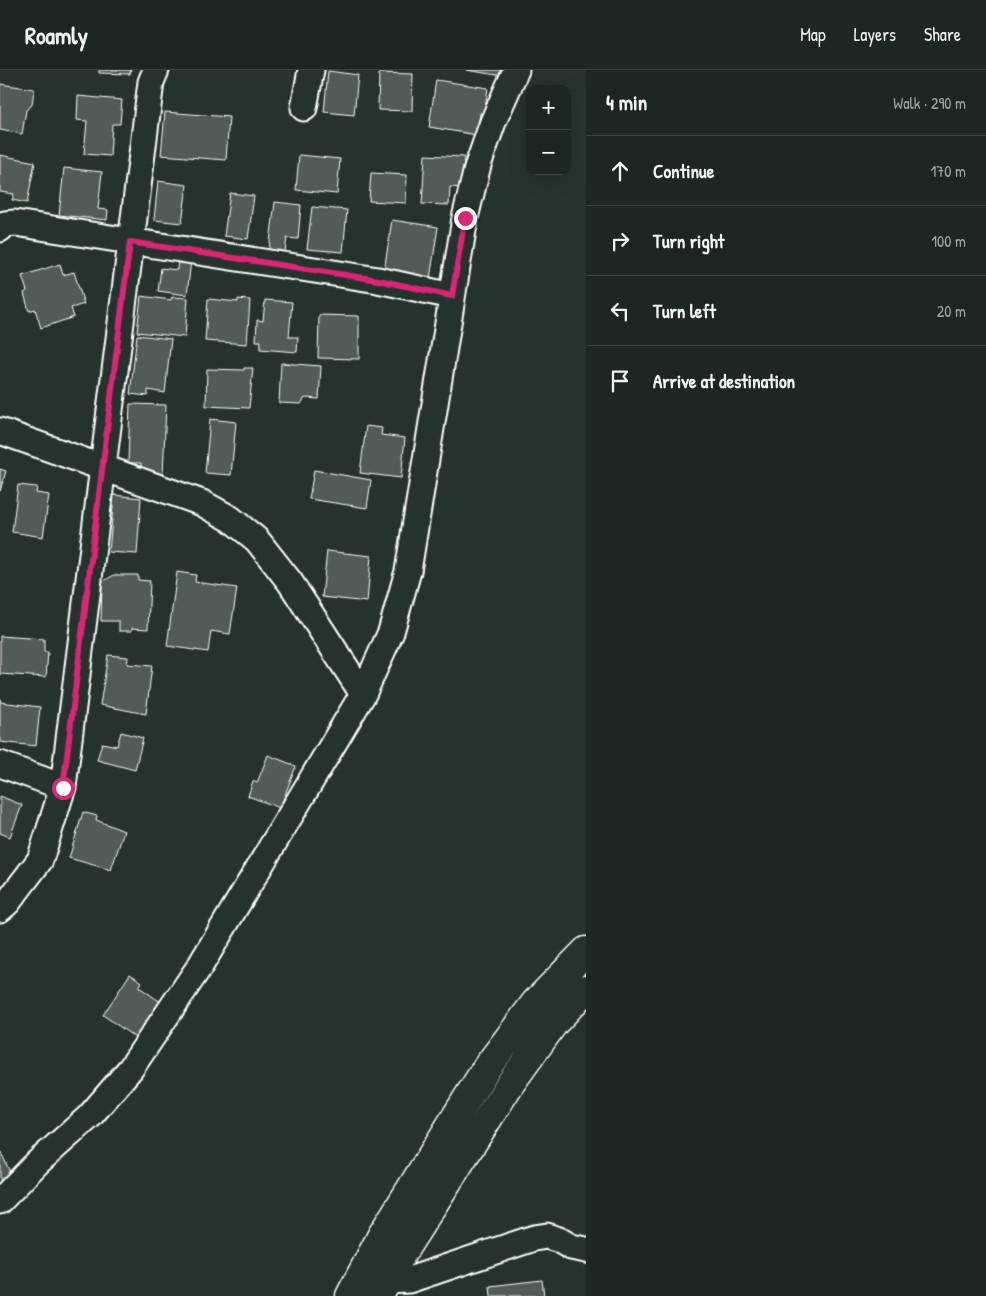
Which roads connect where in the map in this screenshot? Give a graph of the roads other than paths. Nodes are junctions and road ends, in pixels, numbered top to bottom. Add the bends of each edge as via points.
1 (156, 70) edge
2 (311, 70) edge
3 (516, 70) edge
4 (304, 108) dead end
5 (0, 229) edge
6 (130, 242) junction
7 (452, 296) junction
8 (0, 431) edge
9 (102, 466) junction
10 (363, 694) junction
11 (0, 764) edge
12 (63, 788) junction
13 (0, 909) edge
14 (586, 951) edge
15 (586, 989) edge
16 (0, 1201) edge
17 (586, 1250) edge
18 (369, 1287) edge

1 - 6 street via 151,82
2 - 4 street
3 - 7 street via 492,122 478,165
5 - 6 street via 5,224 15,223
6 - 7 street via 378,280
6 - 9 street
7 - 10 street via 408,571 391,632
8 - 9 street
9 - 10 street via 202,503 231,518 257,540 290,582
9 - 12 street
10 - 16 street via 200,966 131,1068 90,1116 36,1163
11 - 12 street
12 - 13 street via 40,860
14 - 18 street via 536,1002 487,1068 382,1235
15 - 18 street via 554,1022 510,1084 402,1253
17 - 18 street via 547,1236 534,1238 409,1280

